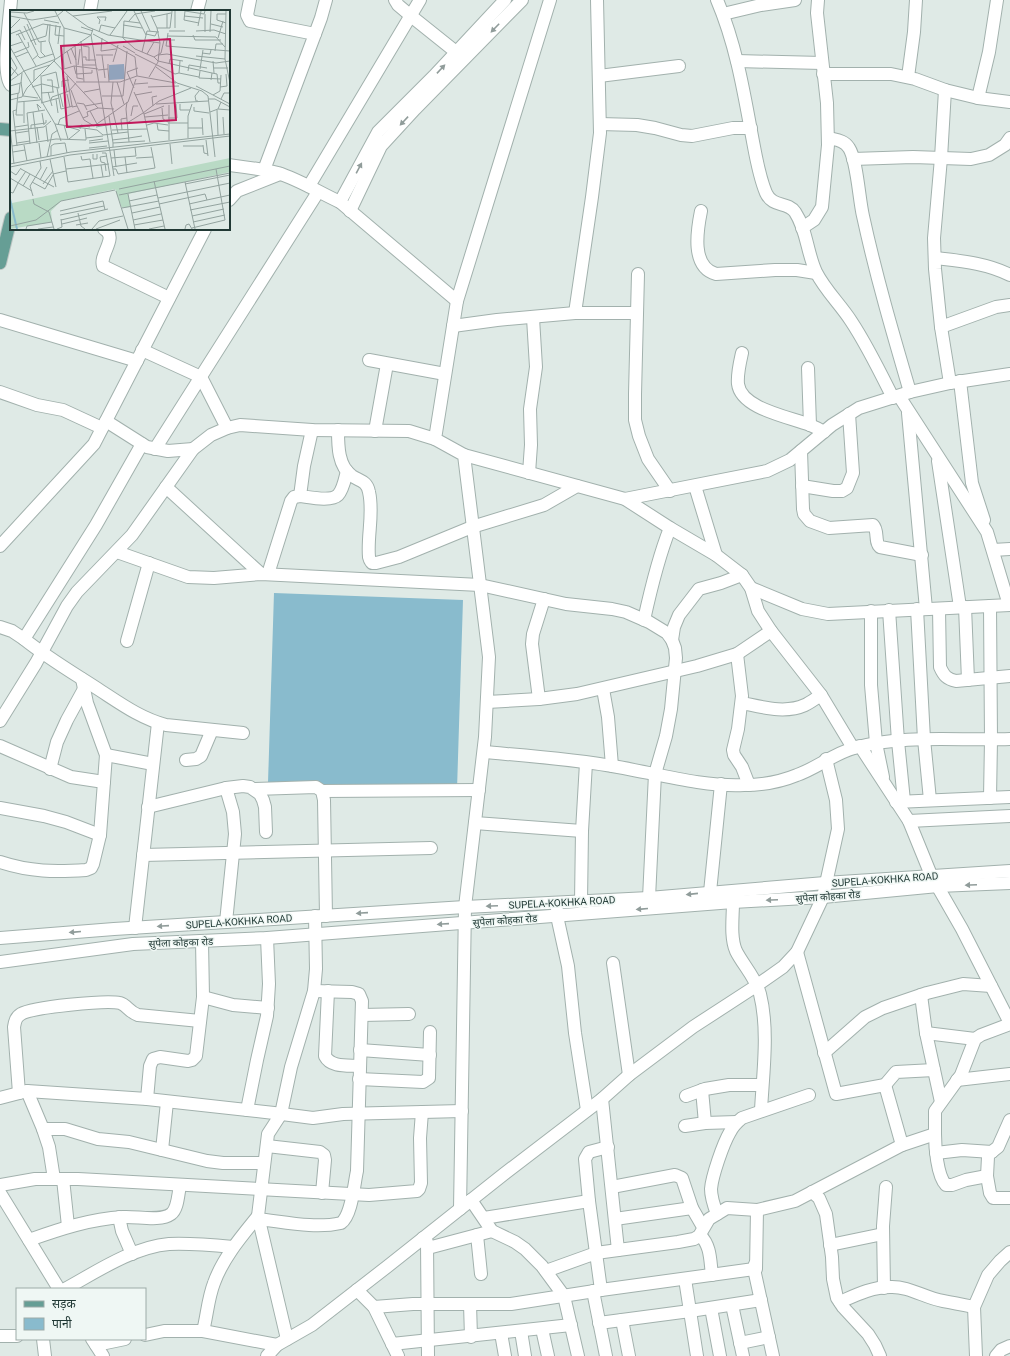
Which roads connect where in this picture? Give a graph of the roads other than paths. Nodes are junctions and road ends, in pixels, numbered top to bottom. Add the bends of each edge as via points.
1 (11, 0) edge
2 (92, 0) edge
3 (200, 0) edge
4 (250, 0) edge
5 (326, 0) edge
6 (395, 0) edge
7 (420, 0) edge
8 (505, 0) edge
9 (522, 0) edge
10 (550, 0) edge
11 (597, 0) edge
12 (717, 0) edge
13 (795, 0) edge
14 (818, 0) edge
15 (916, 0) edge
16 (997, 0) edge
17 (90, 10) edge
18 (197, 10) edge
19 (723, 14) junction
20 (411, 16) junction
21 (315, 34) junction
22 (6, 40) edge
23 (456, 52) junction
24 (737, 61) junction
25 (679, 66) dead end
26 (822, 69) junction
27 (599, 76) junction
28 (908, 77) junction
29 (10, 84) edge
30 (944, 90) junction
31 (978, 98) junction
32 (1010, 102) edge
33 (600, 124) junction
34 (751, 128) junction
35 (0, 129) edge
36 (10, 130) edge
37 (828, 138) junction
38 (1010, 138) edge
39 (941, 158) junction
40 (853, 159) junction
41 (230, 165) edge
42 (264, 170) junction
43 (280, 174) junction
44 (314, 189) junction
45 (230, 199) edge
46 (340, 202) junction
47 (350, 211) junction
48 (701, 211) dead end
49 (10, 222) edge
50 (802, 228) junction
51 (105, 230) edge
52 (204, 230) edge
53 (935, 258) junction
54 (0, 263) edge
55 (816, 273) junction
56 (638, 274) dead end
57 (1010, 275) edge
58 (169, 298) junction
59 (457, 301) junction
60 (1010, 304) edge
61 (575, 313) junction
62 (637, 313) junction
63 (533, 318) junction
64 (0, 320) edge
65 (453, 326) junction
66 (941, 327) junction
67 (142, 350) junction
68 (742, 353) dead end
69 (369, 360) dead end
70 (136, 361) junction
71 (387, 364) junction
72 (808, 368) dead end
73 (445, 374) junction
74 (1010, 374) edge
75 (201, 377) junction
76 (955, 382) junction
77 (0, 392) edge
78 (901, 395) junction
79 (908, 410) junction
80 (849, 414) junction
81 (104, 424) junction
82 (810, 425) junction
83 (227, 428) junction
84 (312, 430) junction
85 (338, 430) junction
86 (375, 431) junction
87 (824, 432) junction
88 (435, 439) junction
89 (142, 444) junction
90 (155, 449) junction
91 (193, 449) junction
92 (801, 451) junction
93 (464, 455) junction
94 (937, 456) junction
95 (347, 471) junction
96 (529, 473) junction
97 (577, 486) junction
98 (695, 486) junction
99 (802, 486) junction
100 (166, 487) junction
101 (670, 491) junction
102 (300, 496) junction
103 (626, 500) junction
104 (472, 527) junction
105 (670, 528) junction
106 (988, 532) junction
107 (0, 546) edge
108 (1010, 549) edge
109 (993, 550) junction
110 (117, 552) junction
111 (716, 555) junction
112 (922, 555) junction
113 (149, 563) junction
114 (264, 574) junction
115 (742, 575) junction
116 (480, 585) junction
117 (752, 588) junction
118 (544, 599) junction
119 (1009, 605) edge
120 (990, 606) junction
121 (962, 607) junction
122 (922, 609) junction
123 (939, 609) junction
124 (889, 610) junction
125 (870, 612) junction
126 (644, 620) junction
127 (0, 628) edge
128 (772, 631) junction
129 (672, 640) junction
130 (126, 641) dead end
131 (32, 645) junction
132 (737, 654) junction
133 (675, 670) junction
134 (1010, 676) edge
135 (991, 677) junction
136 (968, 680) junction
137 (83, 684) junction
138 (603, 689) junction
139 (822, 695) junction
140 (539, 699) junction
141 (487, 702) junction
142 (742, 703) junction
143 (0, 721) edge
144 (158, 723) junction
145 (212, 730) junction
146 (243, 733) dead end
147 (924, 739) junction
148 (1010, 739) edge
149 (991, 740) junction
150 (898, 741) junction
151 (876, 743) junction
152 (0, 746) edge
153 (853, 748) junction
154 (484, 752) junction
155 (106, 755) junction
156 (826, 759) junction
157 (186, 760) dead end
158 (586, 763) junction
159 (153, 764) junction
160 (612, 766) junction
161 (50, 769) junction
162 (655, 774) junction
163 (104, 782) junction
164 (721, 784) junction
165 (884, 784) junction
166 (749, 785) junction
167 (226, 788) junction
168 (255, 789) junction
169 (479, 790) junction
170 (322, 791) junction
171 (1010, 797) edge
172 (990, 798) junction
173 (930, 800) junction
174 (900, 801) junction
175 (148, 807) junction
176 (0, 808) edge
177 (1010, 816) edge
178 (909, 821) junction
179 (475, 823) junction
180 (582, 831) junction
181 (266, 832) dead end
182 (100, 835) junction
183 (432, 848) dead end
184 (324, 851) junction
185 (234, 853) junction
186 (143, 855) junction
187 (0, 862) edge
188 (1010, 871) edge
189 (931, 875) junction
190 (826, 883) junction
191 (1010, 883) edge
192 (938, 886) junction
193 (710, 892) junction
194 (822, 897) junction
195 (649, 898) junction
196 (557, 902) junction
197 (581, 902) junction
198 (734, 902) junction
199 (465, 907) junction
200 (321, 916) junction
201 (557, 916) junction
202 (226, 922) junction
203 (465, 923) junction
204 (135, 928) junction
205 (316, 934) junction
206 (0, 938) edge
207 (267, 938) junction
208 (202, 941) junction
209 (797, 952) junction
210 (0, 962) edge
211 (613, 963) dead end
212 (756, 986) junction
213 (992, 986) junction
214 (314, 992) junction
215 (328, 992) junction
216 (921, 995) junction
217 (203, 996) junction
218 (268, 1008) junction
219 (409, 1014) dead end
220 (362, 1015) junction
221 (200, 1021) junction
222 (1010, 1023) edge
223 (430, 1032) dead end
224 (926, 1033) junction
225 (975, 1039) junction
226 (360, 1050) junction
227 (824, 1053) junction
228 (430, 1055) junction
229 (360, 1066) junction
230 (934, 1070) junction
231 (634, 1072) junction
232 (1010, 1074) edge
233 (359, 1079) junction
234 (957, 1080) junction
235 (762, 1085) junction
236 (885, 1085) junction
237 (702, 1090) junction
238 (23, 1092) junction
239 (809, 1095) dead end
240 (686, 1096) dead end
241 (0, 1098) edge
242 (602, 1099) junction
243 (147, 1100) junction
244 (167, 1102) junction
245 (941, 1102) junction
246 (247, 1110) junction
247 (588, 1110) junction
248 (762, 1110) junction
249 (462, 1111) junction
250 (422, 1112) junction
251 (358, 1113) junction
252 (281, 1114) junction
253 (1010, 1120) edge
254 (737, 1122) junction
255 (705, 1123) junction
256 (685, 1126) dead end
257 (43, 1129) junction
258 (934, 1134) junction
259 (902, 1145) junction
260 (267, 1146) junction
261 (608, 1147) junction
262 (162, 1150) junction
263 (992, 1152) junction
264 (936, 1153) junction
265 (264, 1163) junction
266 (988, 1176) junction
267 (59, 1179) junction
268 (0, 1185) edge
269 (180, 1186) junction
270 (612, 1187) junction
271 (886, 1187) dead end
272 (261, 1189) junction
273 (812, 1192) junction
274 (0, 1193) edge
275 (322, 1193) junction
276 (352, 1195) junction
277 (1010, 1198) edge
278 (471, 1200) junction
279 (589, 1201) junction
280 (692, 1208) junction
281 (460, 1209) junction
282 (757, 1210) junction
283 (119, 1217) junction
284 (258, 1218) junction
285 (484, 1218) junction
286 (615, 1220) junction
287 (708, 1222) junction
288 (68, 1226) junction
289 (492, 1231) junction
290 (883, 1234) junction
291 (477, 1235) junction
292 (29, 1240) junction
293 (425, 1243) junction
294 (830, 1245) junction
295 (233, 1247) junction
296 (618, 1250) junction
297 (1010, 1252) edge
298 (596, 1253) junction
299 (132, 1254) junction
300 (755, 1268) junction
301 (546, 1271) junction
302 (480, 1274) dead end
303 (712, 1275) junction
304 (684, 1279) junction
305 (58, 1288) edge
306 (67, 1288) edge
307 (884, 1288) junction
308 (357, 1290) junction
309 (597, 1291) junction
310 (564, 1296) junction
311 (761, 1300) junction
312 (840, 1302) junction
313 (427, 1304) junction
314 (470, 1304) junction
315 (732, 1305) junction
316 (374, 1307) junction
317 (974, 1307) junction
318 (711, 1308) junction
319 (690, 1311) junction
320 (622, 1320) junction
321 (599, 1323) junction
322 (571, 1326) junction
323 (542, 1329) junction
324 (203, 1331) junction
325 (521, 1331) junction
326 (501, 1333) junction
327 (146, 1335) edge
328 (0, 1336) edge
329 (16, 1336) edge
330 (471, 1336) junction
331 (769, 1337) junction
332 (428, 1339) junction
333 (43, 1340) edge
334 (114, 1340) edge
335 (94, 1342) edge
336 (282, 1342) junction
337 (740, 1343) junction
338 (392, 1344) junction
339 (1010, 1346) edge
340 (45, 1356) edge
341 (103, 1356) edge
342 (267, 1356) edge
343 (398, 1356) edge
344 (428, 1356) edge
345 (505, 1356) edge
346 (525, 1356) edge
347 (548, 1356) edge
348 (578, 1356) edge
349 (606, 1356) edge
350 (629, 1356) edge
351 (697, 1356) edge
352 (720, 1356) edge
353 (743, 1356) edge
354 (773, 1356) edge
355 (880, 1356) edge
356 (976, 1356) edge
357 (996, 1356) edge

1 - 22 street
2 - 17 street
3 - 18 street
4 - 21 street via 246,15 250,21
5 - 21 street
6 - 20 street
7 - 20 street
8 - 23 street
9 -> 47 street via 381,146
10 - 59 street
11 - 27 street
12 - 19 street
13 - 19 street
14 - 26 street via 816,13
15 - 28 street
16 - 31 street via 989,52
19 - 24 street
20 - 23 street
20 - 44 street
21 - 42 street
22 - 29 street via 6,68
46 -> 23 street via 378,132
24 - 26 street
24 - 34 street
25 - 27 street
26 - 28 street
26 - 37 street
27 - 33 street
28 - 30 street
30 - 31 street
30 - 39 street
31 - 32 street
33 - 34 street via 637,125 692,136 733,128
33 - 61 street
34 - 50 street via 767,194 775,203 790,207
35 - 36 main road
37 - 40 street via 846,144
37 - 50 street via 822,207 814,220
38 - 39 street via 1005,145 989,155 971,159
39 - 40 street
39 - 53 street
40 - 78 street via 862,214
41 - 42 street
42 - 43 street
43 - 44 street
43 - 45 street via 237,191
44 - 46 street
44 - 75 street
46 - 47 street
47 - 59 street
48 - 55 street via 698,249 702,263 710,272 716,274 798,270
49 - 54 main road
50 - 55 street
51 - 58 street via 110,239 102,257 104,266
52 - 58 street
53 - 57 street via 972,262
53 - 66 street
55 - 78 street
56 - 62 street
58 - 67 street
59 - 65 street
60 - 66 street
61 - 62 street
61 - 63 street
62 - 101 street via 635,420 648,459
63 - 65 street
63 - 96 street via 536,367 530,408
64 - 70 street
65 - 73 street
66 - 76 street
67 - 70 street
67 - 75 street
68 - 82 street via 738,384 743,396 756,405
69 - 71 street
70 - 81 street
71 - 73 street
71 - 86 street
72 - 82 street
73 - 88 street
74 - 76 street
75 - 83 street
75 - 90 street
76 - 78 street
76 - 106 street via 972,483
77 - 81 street
78 - 79 street
78 - 80 street via 859,408
79 - 94 street
79 - 112 street
80 - 87 street
80 - 99 street via 853,473 847,488 833,491
81 - 89 street
81 - 107 street via 94,444
82 - 87 street
83 - 84 street via 240,425
83 - 91 street via 211,435
84 - 85 street
84 - 102 street
85 - 86 street
85 - 95 street via 339,454
86 - 88 street via 409,432
87 - 92 street
88 - 93 street
89 - 90 street
89 - 131 street
90 - 91 street
91 - 100 street
92 - 98 street via 790,460 767,471
92 - 99 street
93 - 96 street
93 - 104 street
94 - 106 street
94 - 121 street
95 - 102 street via 341,492 334,498
95 - 104 street via 365,483 370,493 369,557 372,562 399,557
96 - 97 street
97 - 103 street
97 - 104 street via 544,505
98 - 101 street
98 - 111 street
99 - 112 street via 803,510 810,520 829,528 873,525 880,548
100 - 110 street via 132,536
100 - 114 street
101 - 103 street
102 - 114 street via 294,497 291,501
103 - 105 street
104 - 116 street
105 - 111 street
105 - 126 street via 661,550
106 - 109 street
108 - 109 street
109 - 119 street
110 - 113 street
110 - 131 street via 77,592
111 - 115 street
112 - 122 street
113 - 114 street via 200,578
113 - 130 street
114 - 116 street
115 - 117 street
115 - 129 street via 699,589 679,615
116 - 118 street
116 - 141 street via 489,657
117 - 125 street via 802,609 828,614
117 - 128 street via 758,611
118 - 126 street via 619,610
118 - 140 street via 532,644
119 - 120 street
120 - 121 street
120 - 135 street
121 - 123 street
121 - 136 street
122 - 123 street
122 - 124 street
122 - 147 street
123 - 136 street via 940,667 943,675 949,680
124 - 125 street
124 - 150 street
125 - 151 street via 871,685
126 - 129 street via 667,633
127 - 131 street via 12,631
128 - 132 street
128 - 139 street
129 - 133 street via 675,648
131 - 137 street
131 - 143 street
132 - 133 street
132 - 142 street
133 - 138 street
133 - 162 street via 666,736
134 - 135 street
135 - 136 street
135 - 149 street
137 - 144 street
137 - 155 street
137 - 161 street via 57,742
138 - 140 street
138 - 160 street
139 - 142 street via 792,709 763,708
139 - 153 street
140 - 141 street
141 - 154 street
142 - 166 street via 733,750
144 - 145 street
144 - 159 street
145 - 146 street
145 - 157 street via 201,756
147 - 149 street
147 - 150 street
147 - 173 street
148 - 149 street
149 - 172 street
150 - 151 street
150 - 174 street
151 - 153 street
151 - 165 street
152 - 161 street
153 - 156 street
153 - 165 street via 860,746
154 - 158 street
154 - 169 street
155 - 159 street
155 - 163 street
156 - 166 street via 798,775 772,783
156 - 190 street via 836,800 838,829
158 - 160 street
158 - 180 street
159 - 175 street
160 - 162 street
161 - 163 street via 71,777
162 - 164 street
162 - 195 street
163 - 182 street
164 - 166 street
164 - 193 street
165 - 174 street
167 - 168 street via 250,786
167 - 175 street
167 - 185 street via 235,824
168 - 170 street via 316,787
168 - 181 street via 265,807
169 - 170 street
169 - 179 street
170 - 184 street
171 - 172 street
172 - 173 street
173 - 174 street
174 - 178 street
175 - 186 street
176 - 182 street via 66,822
177 - 178 street
178 - 189 street
179 - 180 street
179 - 199 street
180 - 197 street
182 - 187 street via 93,864 86,870 29,870
183 - 184 street
184 - 185 street
184 - 200 street
185 - 186 street
185 - 202 street
186 - 204 street
188 - 189 street, SUPELA-KOKHKA ROAD
189 - 190 street, SUPELA-KOKHKA ROAD
189 - 192 street
190 - 193 street, SUPELA-KOKHKA ROAD
190 - 194 street
191 -> 192 street, सुपेला कोहका रोड
192 - 194 street, सुपेला कोहका रोड
192 - 213 street
193 -> 195 street, SUPELA-KOKHKA ROAD
194 -> 198 street, सुपेला कोहका रोड
194 - 209 street
195 - 197 street, SUPELA-KOKHKA ROAD
196 - 197 street, SUPELA-KOKHKA ROAD
196 -> 199 street, SUPELA-KOKHKA ROAD
196 - 201 street
198 -> 201 street, सुपेला कोहका रोड
198 - 212 street via 733,938 736,950
199 -> 200 street, SUPELA-KOKHKA ROAD
199 - 203 street
200 - 202 street, SUPELA-KOKHKA ROAD
200 - 205 street
201 - 203 street, सुपेला कोहका रोड
201 - 247 street via 568,966
202 -> 204 street, SUPELA-KOKHKA ROAD
203 -> 205 street, सुपेला कोहका रोड
203 - 249 street
204 -> 206 street, SUPELA-KOKHKA ROAD
205 - 207 street, सुपेला कोहका रोड
205 - 214 street
207 - 208 street, सुपेला कोहका रोड
207 - 218 street
208 - 210 street, सुपेला कोहका रोड via 133,944
208 - 217 street
209 - 212 street via 783,967
209 - 227 street
211 - 231 street
212 - 231 street via 693,1027
212 - 235 street via 764,1024
213 - 216 street via 963,984
213 - 222 street
214 - 215 street
214 - 252 street via 291,1067
215 - 220 street via 359,994
215 - 229 street via 325,1056 333,1064
216 - 224 street
216 - 227 street via 865,1017
217 - 218 street via 233,1005
217 - 221 street
218 - 246 street
219 - 220 street
220 - 226 street
221 - 238 street via 138,1014 118,1003 87,1003 28,1011 17,1018 14,1027
221 - 243 street via 195,1058 188,1061 156,1057 151,1062
222 - 225 street
223 - 228 street
224 - 225 street
224 - 230 street
225 - 234 street
226 - 228 street
226 - 229 street
227 - 236 street via 836,1094
228 - 233 street via 429,1078 425,1082
229 - 233 street
230 - 236 street via 896,1072
230 - 245 street
231 - 242 street
232 - 234 street
233 - 251 street
234 - 245 street
235 - 237 street via 728,1085
235 - 248 street
236 - 259 street
237 - 240 street
237 - 255 street
238 - 241 street
238 - 243 street
238 - 257 street
239 - 248 street
242 - 247 street
242 - 261 street
243 - 244 street
244 - 246 street
244 - 262 street
245 - 258 street via 935,1111
246 - 252 street
247 - 278 street
248 - 254 street
249 - 250 street
249 - 281 street
250 - 251 street
250 - 276 street via 419,1189 369,1196
251 - 252 street via 313,1118
251 - 276 street via 357,1171
252 - 260 street via 268,1134
253 - 263 street via 998,1147
254 - 255 street
254 - 287 street via 729,1133 713,1174
255 - 256 street
257 - 262 street via 65,1129 98,1139 129,1142
257 - 267 street
258 - 259 street
258 - 264 street
259 - 273 street
260 - 265 street
260 - 275 street via 324,1154
261 - 270 street
261 - 279 street via 591,1151 586,1156
262 - 265 street via 218,1162
263 - 264 street via 962,1150
263 - 266 street via 988,1157
264 - 266 street via 946,1185
265 - 272 street
266 - 277 street via 993,1198
267 - 268 street via 35,1179
267 - 269 street
267 - 288 street
269 - 272 street
269 - 283 street via 176,1209 169,1216
270 - 280 street via 675,1175 682,1178
270 - 286 street
271 - 290 street
272 - 275 street
272 - 284 street
273 - 282 street via 795,1200
273 - 294 street via 819,1198 826,1214
274 - 292 street
275 - 276 street
276 - 284 street via 346,1217 341,1223 306,1225
278 - 281 street
278 - 285 street
279 - 285 street
279 - 298 street
280 - 286 street
280 - 287 street
281 - 293 street
282 - 287 street via 727,1208
282 - 300 street
283 - 288 street
283 - 299 street
284 - 295 street
284 - 336 street
285 - 289 street
286 - 296 street
287 - 296 street via 694,1239
287 - 303 street via 706,1242
288 - 292 street
289 - 291 street
289 - 301 street via 525,1249
290 - 294 street
290 - 307 street
291 - 293 street
291 - 302 street
292 - 305 street
293 - 308 street
293 - 313 street
294 - 312 street via 834,1289
295 - 299 street via 168,1244
295 - 324 street via 213,1283
296 - 298 street
297 - 317 street via 988,1275
298 - 301 street
298 - 309 street
299 - 306 street
300 - 303 street
300 - 311 street
301 - 310 street
303 - 304 street
304 - 309 street
304 - 319 street
307 - 312 street
307 - 317 street via 899,1288
308 - 316 street
308 - 336 street via 312,1324
309 - 310 street
309 - 321 street
310 - 314 street via 510,1304
310 - 322 street
311 - 315 street
311 - 331 street
312 - 355 street via 868,1334
313 - 314 street
313 - 316 street
313 - 332 street
314 - 330 street
315 - 318 street
315 - 337 street
316 - 338 street
317 - 356 street
318 - 319 street
318 - 352 street
319 - 320 street
319 - 351 street
320 - 321 street
320 - 350 street
321 - 349 street
322 - 323 street
322 - 348 street
323 - 325 street
323 - 347 street
324 - 327 street via 164,1331
324 - 336 street
325 - 326 street
325 - 346 street
326 - 330 street
326 - 345 street
328 - 329 street
330 - 332 street
331 - 337 street
331 - 354 street
332 - 338 street
332 - 344 street
333 - 340 street
334 - 335 street
335 - 341 street
336 - 342 street
337 - 353 street
338 - 343 street
339 - 357 street

